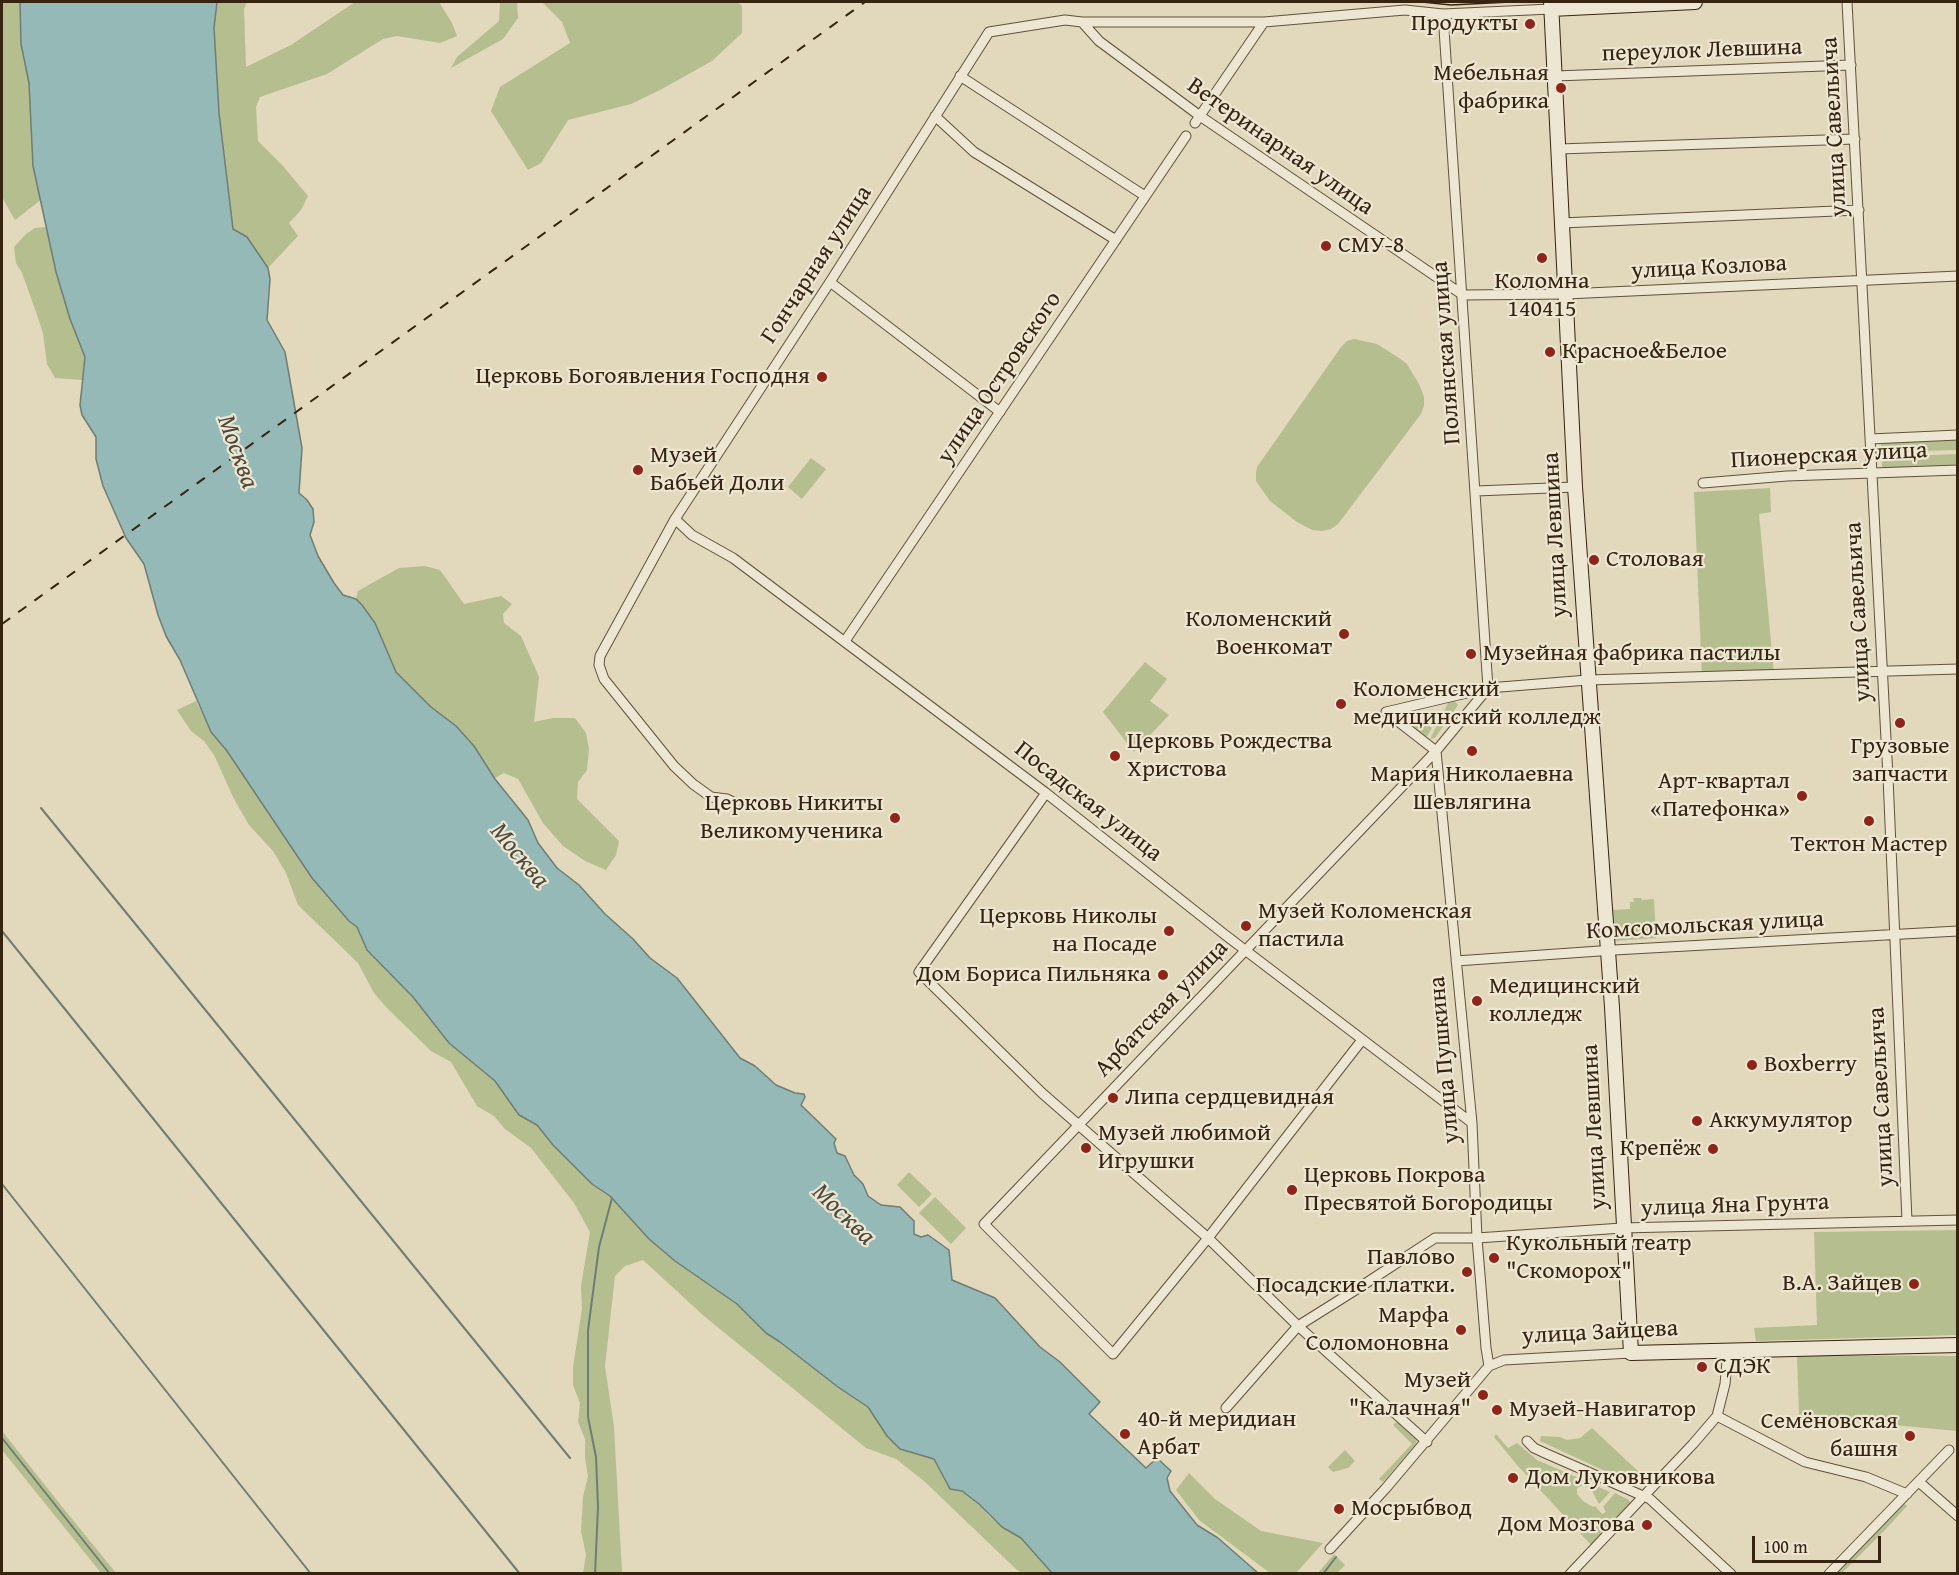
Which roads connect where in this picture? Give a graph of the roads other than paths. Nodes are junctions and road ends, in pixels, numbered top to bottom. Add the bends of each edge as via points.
1 (1695, 2) edge
2 (1847, 2) edge
3 (1551, 5) edge
4 (1443, 14) junction
5 (1082, 22) junction
6 (1263, 22) junction
7 (1851, 65) junction
8 (960, 76) junction
9 (1554, 76) junction
10 (935, 116) junction
11 (1197, 119) junction
12 (1186, 136) dead end
13 (1855, 139) junction
14 (1559, 149) junction
15 (1145, 196) junction
16 (1859, 210) junction
17 (1562, 223) junction
18 (1116, 240) junction
19 (1958, 276) edge
20 (1863, 280) junction
21 (830, 282) junction
22 (1566, 294) junction
23 (1463, 295) junction
24 (1000, 412) junction
25 (1958, 435) edge
26 (1870, 440) junction
27 (1958, 470) edge
28 (1871, 472) junction
29 (1703, 483) dead end
30 (1575, 486) junction
31 (1476, 491) junction
32 (675, 519) junction
33 (846, 641) junction
34 (1958, 669) edge
35 (1882, 670) junction
36 (1588, 680) junction
37 (1488, 688) junction
38 (1436, 752) junction
39 (1046, 793) junction
40 (735, 803) dead end
41 (1958, 932) edge
42 (1894, 935) junction
43 (1246, 950) junction
44 (1607, 951) junction
45 (1456, 961) junction
46 (1362, 1040) junction
47 (1472, 1123) junction
48 (1077, 1125) junction
49 (1958, 1220) edge
50 (1907, 1221) junction
51 (1622, 1228) junction
52 (1208, 1238) junction
53 (1477, 1238) junction
54 (1298, 1326) junction
55 (1958, 1344) edge
56 (1728, 1350) junction
57 (1631, 1353) junction
58 (1489, 1366) junction
59 (1226, 1408) dead end
60 (1717, 1416) junction
61 (1527, 1441) dead end
62 (1426, 1442) junction
63 (1949, 1450) dead end
64 (1919, 1482) junction
65 (1907, 1494) junction
66 (1642, 1495) junction
67 (1958, 1516) edge
68 (1330, 1550) dead end
69 (1570, 1574) edge
70 (1731, 1574) edge
71 (1829, 1574) edge

1 - 3 street
2 - 7 street, улица Савельича
3 - 4 street
3 - 9 street, улица Левшина
4 - 6 street via 1405,10
4 - 23 street, Полянская улица
5 - 6 street
5 - 8 street, Гончарная улица via 1065,20 988,32
5 - 11 street, Ветеринарная улица via 1099,41
6 - 11 street
7 - 9 street, переулок Левшина
7 - 13 street, улица Савельича
8 - 10 street, Гончарная улица
8 - 15 street
9 - 14 street, улица Левшина
10 - 18 street via 974,152
10 - 21 street, Гончарная улица
11 - 23 street, Ветеринарная улица
12 - 15 street, улица Островского
13 - 14 street
13 - 16 street, улица Савельича
14 - 17 street, улица Левшина
15 - 18 street, улица Островского
16 - 17 street
16 - 20 street, улица Савельича
17 - 22 street, улица Левшина
18 - 24 street, улица Островского
19 - 20 street, улица Козлова
20 - 22 street, улица Козлова
20 - 26 street, улица Савельича
21 - 24 street
21 - 32 street, Гончарная улица
22 - 23 street, улица Козлова
22 - 30 street, улица Левшина
23 - 31 street, Полянская улица
24 - 33 street, улица Островского
25 - 26 street
26 - 28 street, улица Савельича
27 - 28 street, Пионерская улица
28 - 29 street, Пионерская улица
28 - 35 street, улица Савельича
30 - 31 street
30 - 36 street, улица Левшина
31 - 37 street, Полянская улица
32 - 33 street, Посадская улица via 692,535 733,558
32 - 40 street, Гончарная улица via 600,656 599,665 604,679 674,766 711,797
33 - 39 street, Посадская улица
34 - 35 street
35 - 36 street
35 - 42 street, улица Савельича
36 - 37 street
36 - 44 street, улица Левшина
37 - 38 street, Арбатская улица
37 - 38 street via 1386,712
38 - 43 street, Арбатская улица
38 - 45 street, улица Пушкина
39 - 43 street, Посадская улица
39 - 48 street via 919,972
41 - 42 street, Комсомольская улица
42 - 44 street, Комсомольская улица
42 - 50 street, улица Савельича
43 - 46 street, Посадская улица
43 - 48 street, Арбатская улица
44 - 45 street, Комсомольская улица
44 - 51 street, улица Левшина
45 - 47 street, улица Пушкина
46 - 47 street, Посадская улица
46 - 52 street
47 - 53 street, улица Пушкина
48 - 52 street
48 - 52 street, Арбатская улица via 984,1224 1113,1354
49 - 50 street, улица Яна Грунта
50 - 51 street, улица Яна Грунта
51 - 53 street, улица Яна Грунта
51 - 57 street, улица Левшина
52 - 54 street
53 - 54 street, улица Яна Грунта via 1435,1238
53 - 58 street, улица Пушкина
54 - 59 street, улица Яна Грунта
54 - 62 street
55 - 56 street, улица Зайцева
56 - 57 street, улица Зайцева
56 - 60 street
57 - 58 street, улица Зайцева via 1504,1360
58 - 62 street
60 - 65 street via 1805,1462 1866,1477
60 - 66 street
61 - 66 street via 1534,1448
62 - 68 street
63 - 64 street
64 - 65 street
64 - 67 street
65 - 71 street
66 - 69 street
66 - 70 street

